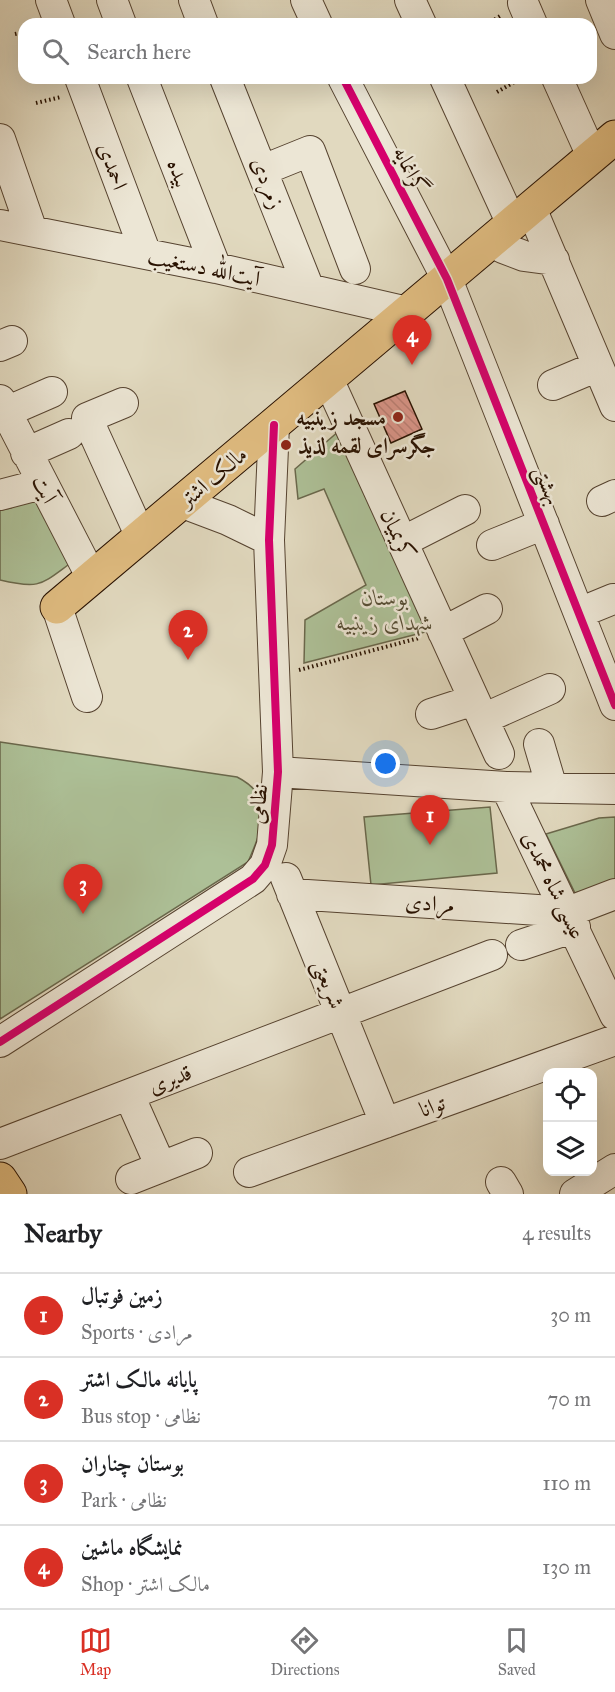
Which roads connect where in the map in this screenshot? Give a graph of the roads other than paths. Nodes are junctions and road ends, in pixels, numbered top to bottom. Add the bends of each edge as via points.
1 (51, 0) edge
2 (112, 0) edge
3 (194, 0) edge
4 (306, 0) edge
5 (410, 0) edge
6 (601, 0) edge
7 (58, 18) edge
8 (119, 18) edge
9 (201, 18) edge
10 (314, 18) edge
11 (418, 18) edge
12 (615, 34) edge
13 (82, 84) edge
14 (144, 84) edge
15 (227, 84) edge
16 (346, 84) edge
17 (448, 84) edge
18 (561, 84) edge
19 (0, 139) edge
20 (604, 146) edge
21 (263, 170) junction
22 (0, 225) edge
23 (515, 227) junction
24 (32, 231) junction
25 (146, 254) junction
26 (554, 260) junction
27 (216, 268) junction
28 (355, 269) dead end
29 (447, 279) junction
30 (309, 289) junction
31 (408, 312) junction
32 (598, 366) junction
33 (328, 379) junction
34 (553, 385) dead end
35 (52, 392) dead end
36 (123, 403) dead end
37 (3, 406) edge
38 (615, 406) edge
39 (274, 425) junction
40 (69, 434) dead end
41 (26, 453) junction
42 (42, 484) junction
43 (0, 495) edge
44 (183, 503) junction
45 (465, 510) dead end
46 (544, 524) junction
47 (141, 537) junction
48 (269, 540) junction
49 (402, 542) junction
50 (492, 545) dead end
51 (92, 578) junction
52 (613, 599) dead end
53 (57, 607) joint
54 (487, 609) dead end
55 (579, 613) junction
56 (443, 632) junction
57 (606, 654) edge
58 (550, 689) dead end
59 (87, 697) dead end
60 (615, 705) edge
61 (479, 709) junction
62 (431, 714) dead end
63 (539, 744) dead end
64 (499, 754) dead end
65 (279, 772) junction
66 (506, 787) junction
67 (552, 788) junction
68 (615, 789) edge
69 (272, 845) junction
70 (292, 894) junction
71 (615, 894) edge
72 (571, 920) junction
73 (521, 945) dead end
74 (492, 955) dead end
75 (341, 1013) junction
76 (615, 1015) edge
77 (615, 1040) edge
78 (0, 1042) edge
79 (129, 1095) junction
80 (385, 1123) junction
81 (0, 1144) edge
82 (196, 1153) dead end
83 (161, 1167) junction
84 (615, 1169) edge
85 (249, 1172) dead end
86 (0, 1179) edge
87 (131, 1179) dead end
88 (10, 1194) edge
89 (575, 1194) edge

1 - 7 street
2 - 8 street
3 - 9 street
4 - 10 street
5 - 11 street
6 - 12 street
13 - 25 street, احمدی
14 - 27 street, بیده
15 - 21 street, زمردی
16 - 29 street, گرانمایه
17 - 23 street
18 - 20 street
19 - 24 street
20 - 23 main road, مالک اشتر
21 - 28 street via 310,152
21 - 30 street, زمردی
22 - 24 street, آیت‌الله دستغیب
23 - 26 street
23 - 26 street via 524,256
23 - 29 main road, مالک اشتر
24 - 25 street, آیت‌الله دستغیب
25 - 27 street, آیت‌الله دستغیب
26 - 32 street
27 - 30 street, آیت‌الله دستغیب
29 - 31 main road, مالک اشتر
29 - 46 street, بهشتی via 504,404
30 - 31 street, آیت‌الله دستغیب
31 - 33 main road, مالک اشتر
32 - 34 street
32 - 38 street
33 - 39 main road, مالک اشتر
33 - 49 street, کریمیان
35 - 37 street
36 - 47 street via 87,418
37 - 41 street, آیت
39 - 44 main road, مالک اشتر
39 - 48 street, نظامی
40 - 41 street
41 - 42 street, آیت
42 - 43 street
42 - 51 street, آیت
44 - 47 main road, مالک اشتر
44 - 48 street
45 - 49 street
46 - 50 street
46 - 55 street, بهشتی
47 - 51 main road, مالک اشتر
48 - 65 street, نظامی
49 - 56 street, کریمیان
51 - 53 main road, مالک اشتر
52 - 55 street
53 - 59 street
54 - 56 street
55 - 57 street, بهشتی
56 - 61 street, کریمیان
57 - 60 street, بهشتی
58 - 61 street
61 - 62 street
61 - 64 street, کریمیان
63 - 67 street
65 - 66 street
65 - 69 street, نظامی
66 - 67 street
66 - 72 street, عیسی شاه محمدی
67 - 68 street
69 - 70 street, شریعتی
69 - 78 street, نظامی via 265,865 253,879
70 - 72 street, مرادی
70 - 75 street, شریعتی
71 - 72 street
72 - 73 street
72 - 76 street, عیسی شاه محمدی
74 - 75 street, قدیری
75 - 79 street, قدیری
75 - 80 street, شریعتی
77 - 80 street, توانا
79 - 81 street, قدیری
79 - 83 street
80 - 85 street, توانا
82 - 83 street
83 - 87 street
84 - 89 street
86 - 88 main road

